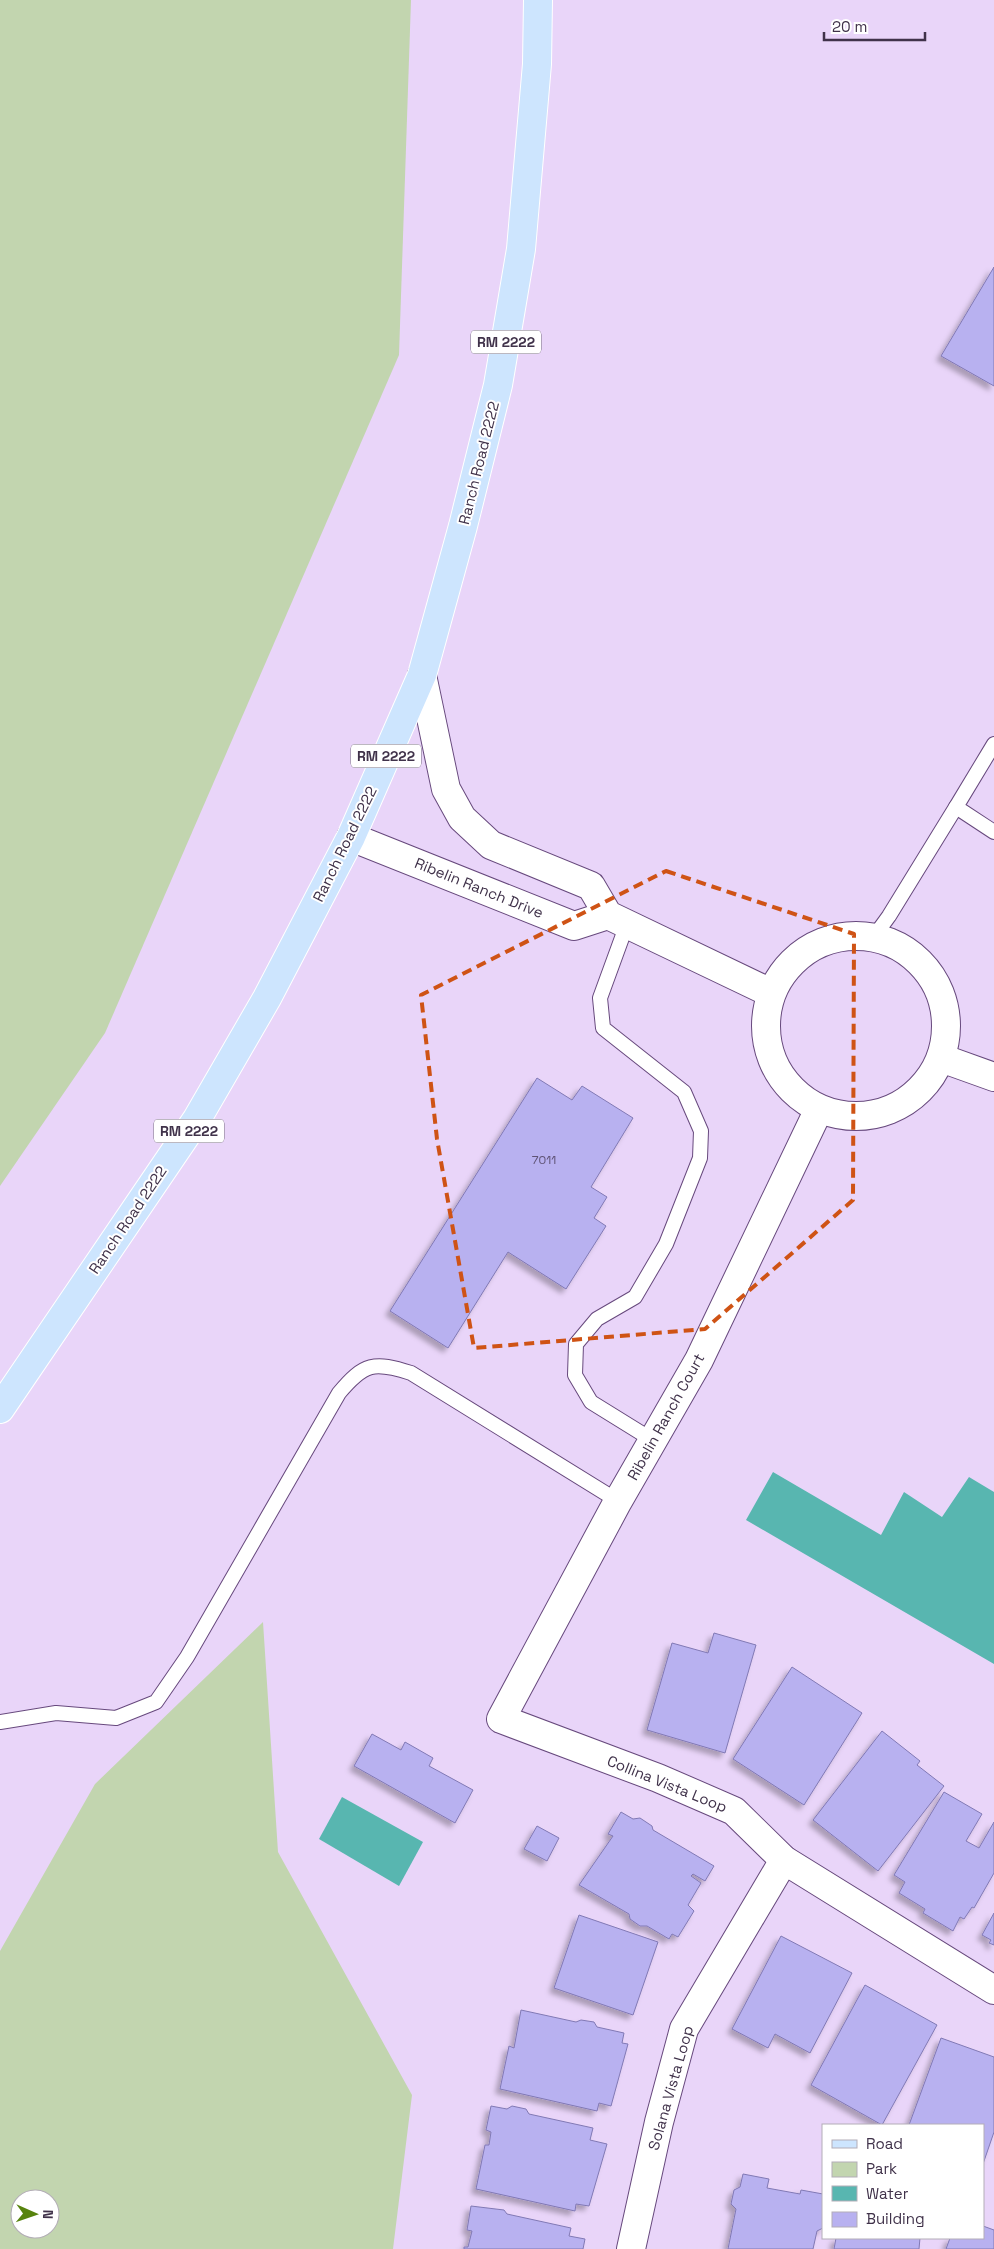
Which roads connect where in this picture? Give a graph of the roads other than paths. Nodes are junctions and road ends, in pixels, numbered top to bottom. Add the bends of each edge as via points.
1 (538, 0) edge
2 (422, 674) junction
3 (994, 744) edge
4 (956, 807) junction
5 (994, 832) edge
6 (350, 837) junction
7 (618, 920) junction
8 (873, 938) junction
9 (771, 993) junction
10 (941, 1058) junction
11 (994, 1077) edge
12 (819, 1109) junction
13 (0, 1409) edge
14 (654, 1441) junction
15 (618, 1501) junction
16 (501, 1719) joint
17 (0, 1722) edge
18 (784, 1860) junction
19 (994, 1990) edge
20 (631, 2249) edge

1 - 2 main road, Ranch Road 2222 / RM 2222 via 537,64 521,249 498,385
2 - 6 main road, Ranch Road 2222 / RM 2222
2 - 7 street via 446,789 462,818 491,846 591,886
3 - 4 lane
4 - 5 lane
4 - 8 lane
6 - 7 street, Ribelin Ranch Drive via 574,926
6 - 13 main road, Ranch Road 2222 / RM 2222 via 267,998 197,1119
7 - 9 street
7 - 14 lane via 600,998 603,1028 684,1092 701,1131 700,1158 666,1244 635,1297 597,1319 576,1344 575,1375 591,1402
8 - 9 street via 854,935 819,943 790,963
8 - 10 street via 888,941 918,960 939,989 946,1024
9 - 12 street via 765,1027 772,1061 790,1089
10 - 11 street
10 - 12 street via 926,1084 904,1104 877,1115 847,1117
12 - 14 street, Ribelin Ranch Court via 699,1360
14 - 15 street, Ribelin Ranch Court
15 - 16 street, Ribelin Ranch Court
15 - 17 lane via 411,1373 388,1366 371,1366 354,1376 340,1393 187,1657 156,1702 116,1718 56,1713
16 - 18 street, Collina Vista Loop via 658,1778 734,1811
18 - 19 street, Collina Vista Loop
18 - 20 street, Solana Vista Loop via 684,2029 659,2122

